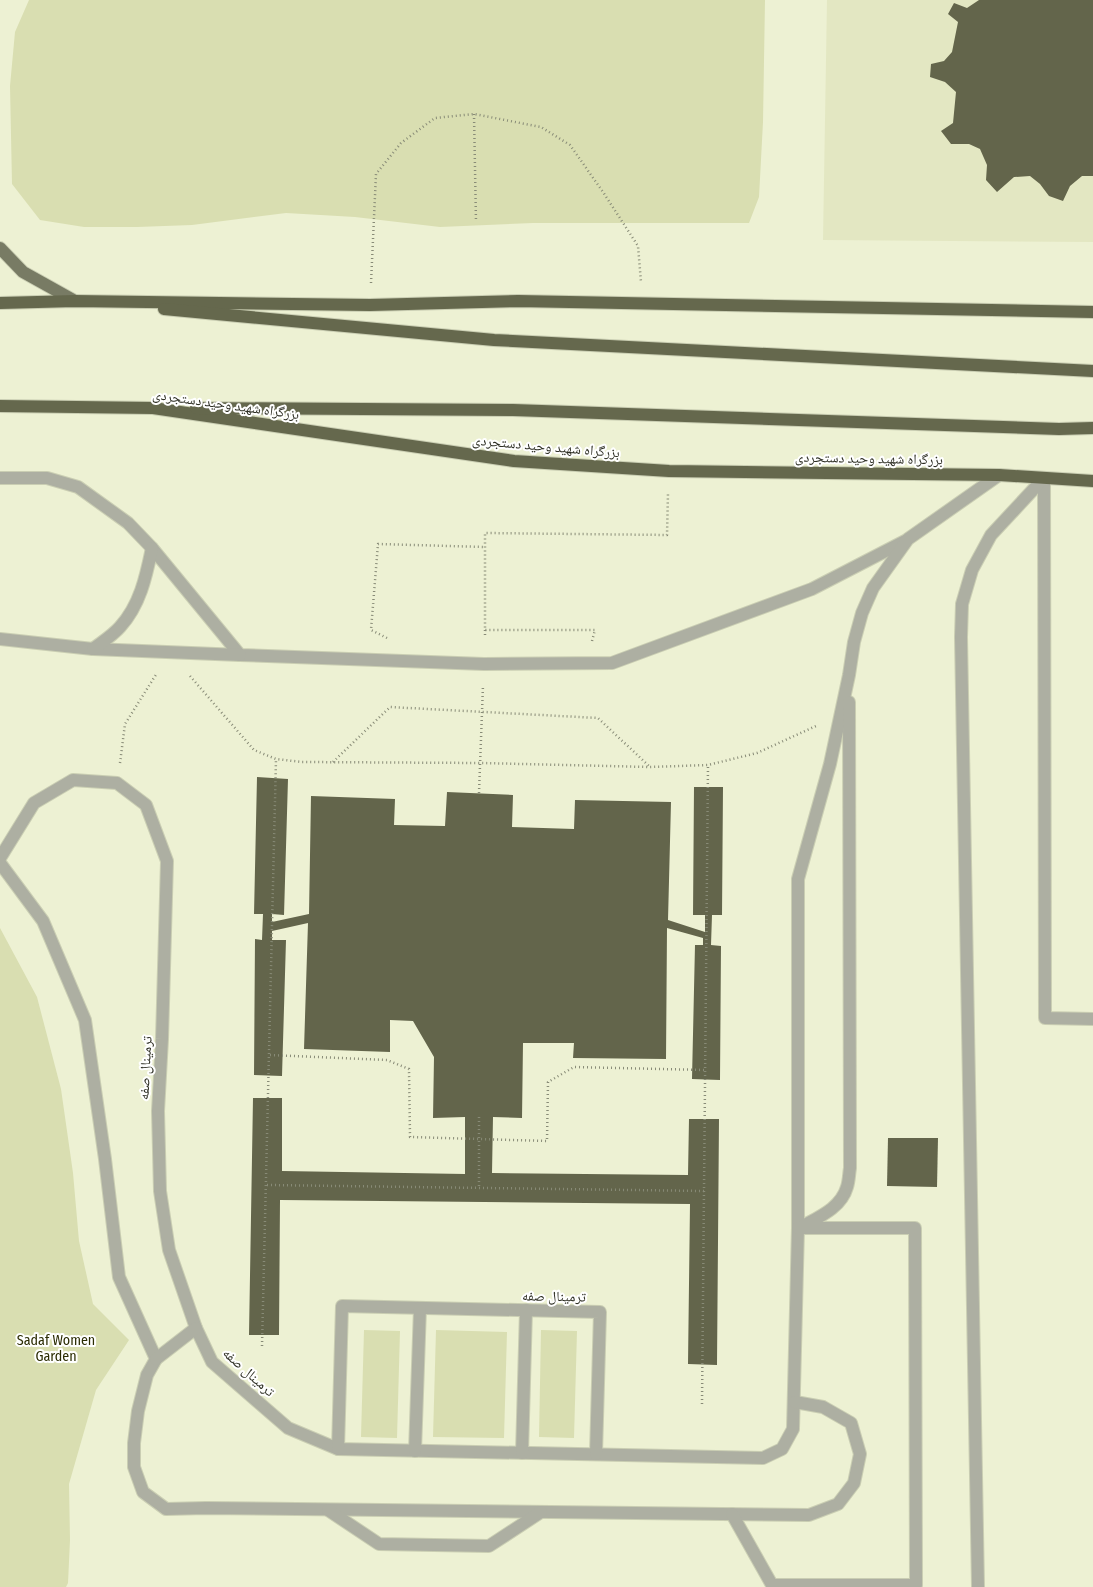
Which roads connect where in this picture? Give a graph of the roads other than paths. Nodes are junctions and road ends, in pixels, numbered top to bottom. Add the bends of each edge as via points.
1 (0, 248) edge
2 (75, 301) junction
3 (0, 303) edge
4 (1093, 312) edge
5 (1093, 371) edge
6 (0, 406) edge
7 (153, 408) junction
8 (1093, 428) edge
9 (999, 474) junction
10 (0, 478) edge
11 (1044, 478) junction
12 (1093, 481) edge
13 (908, 539) junction
14 (152, 548) junction
15 (0, 639) edge
16 (93, 649) junction
17 (240, 655) junction
18 (849, 675) junction
19 (0, 858) edge
20 (0, 863) edge
21 (1093, 1019) edge
22 (798, 1228) junction
23 (420, 1308) junction
24 (526, 1310) junction
25 (196, 1328) junction
26 (156, 1359) junction
27 (795, 1402) junction
28 (338, 1449) junction
29 (415, 1451) junction
30 (522, 1453) junction
31 (596, 1454) junction
32 (328, 1510) junction
33 (541, 1512) junction
34 (732, 1514) junction
35 (978, 1587) edge

1 - 2 main road via 23,272
2 - 3 highway
2 - 4 highway via 370,304 518,301
2 - 5 highway via 494,340
6 - 7 highway, بزرگراه شهید وحید دستجردی
7 - 8 highway via 513,410 1059,429
7 - 9 highway, بزرگراه شهید وحید دستجردی via 514,461 669,471
9 - 11 highway, بزرگراه شهید وحید دستجردی
9 - 13 street
10 - 14 street via 47,478 78,487 128,523
11 - 12 highway, بزرگراه شهید وحید دستجردی
11 - 21 street via 1045,1018
11 - 35 street via 991,535 972,570 962,604 960,637
13 - 17 street via 812,589 612,663 484,664
13 - 18 street via 873,588 862,613
14 - 16 street via 144,584 135,608 119,628
14 - 17 street
15 - 16 street
16 - 17 street
18 - 22 street, ترمینال صفه via 830,764 798,879
18 - 22 street via 850,1168 847,1188 838,1203
19 - 25 street, ترمینال صفه via 34,803 73,780 117,783 146,805 167,861 163,1031 158,1112 160,1191 169,1250
20 - 26 street via 43,921 85,1020 119,1277
22 - 27 street, ترمینال صفه
22 - 34 street via 915,1228 916,1585 772,1585
23 - 24 street, ترمینال صفه
23 - 28 street, ترمینال صفه via 342,1306
23 - 29 street
24 - 30 street
24 - 31 street, ترمینال صفه via 600,1312
25 - 26 street
25 - 28 street, ترمینال صفه via 212,1362 288,1428
26 - 32 street via 147,1375 138,1411 134,1443 134,1467 143,1492 166,1509
27 - 31 street, ترمینال صفه via 793,1428 782,1449 763,1458
27 - 34 street via 823,1406 851,1423 860,1454 854,1483 838,1504 809,1515
28 - 29 street, ترمینال صفه
29 - 30 street, ترمینال صفه
30 - 31 street, ترمینال صفه
32 - 33 street
32 - 33 street via 379,1544 489,1546
33 - 34 street

